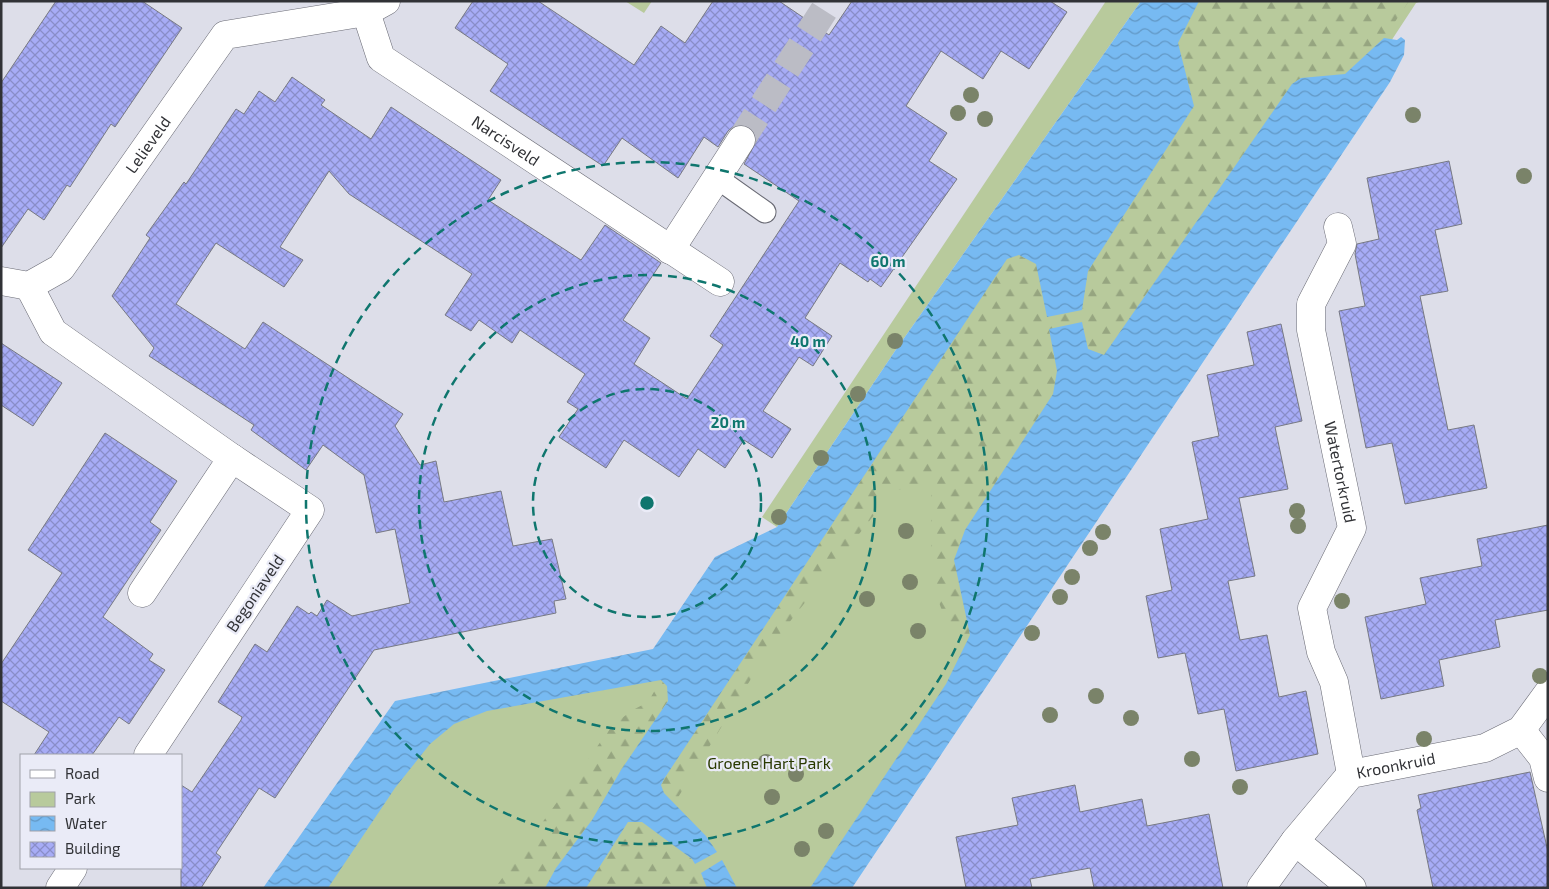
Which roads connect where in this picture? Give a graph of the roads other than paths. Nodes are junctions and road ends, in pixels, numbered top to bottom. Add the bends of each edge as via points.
1 (376, 7) edge
2 (305, 11) edge
3 (741, 140) tunnel mouth
4 (716, 178) junction
5 (766, 212) dead end
6 (1338, 227) dead end
7 (670, 250) junction
8 (1, 281) edge
9 (720, 282) dead end
10 (29, 286) junction
11 (232, 458) junction
12 (142, 593) dead end
13 (1548, 693) edge
14 (1521, 730) junction
15 (149, 754) edge
16 (1351, 774) junction
17 (1548, 778) edge
18 (1295, 841) junction
19 (73, 869) edge
20 (60, 888) edge
21 (1261, 888) edge
22 (1352, 888) edge

1 - 2 street, Lelieveld
1 - 7 street, Narcisveld via 380,58
2 - 10 street, Lelieveld via 225,35 61,268
3 - 4 street
4 - 5 lane
4 - 7 street
6 - 16 street, Watertorkruid via 1342,244 1310,304 1311,330 1352,528 1312,608 1321,652 1334,682
7 - 9 street, Narcisveld
8 - 10 street
10 - 11 street, Begoniaveld via 54,332
11 - 12 street
11 - 15 street, Begoniaveld via 310,510
13 - 14 street, Kroonkruid
14 - 16 street, Kroonkruid via 1485,748
14 - 17 street via 1544,758
16 - 18 street, Kroonkruid
18 - 21 street, Kroonkruid
18 - 22 street
19 - 20 street

